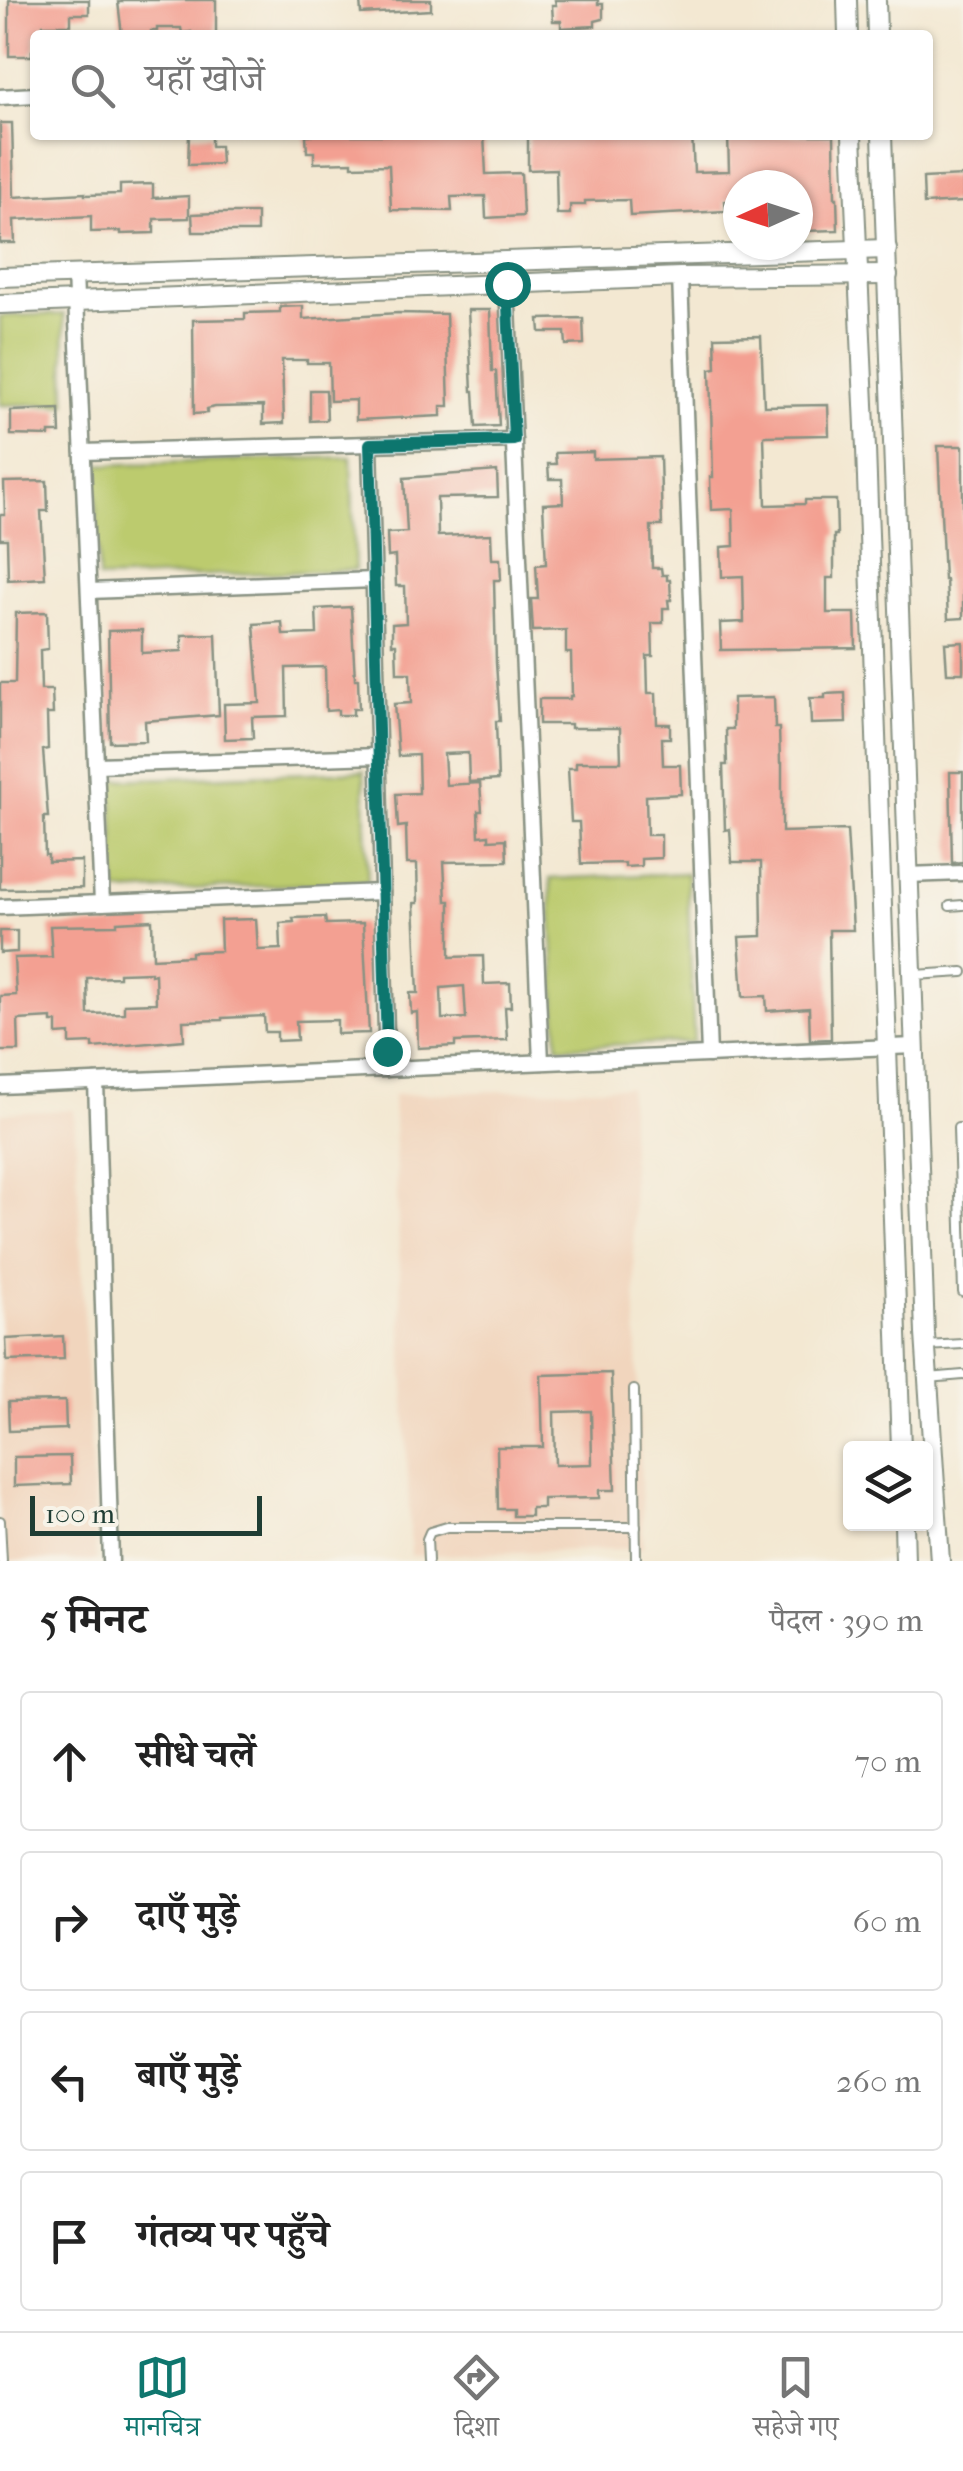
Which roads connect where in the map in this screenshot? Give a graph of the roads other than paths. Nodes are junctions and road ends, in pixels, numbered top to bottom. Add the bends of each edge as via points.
1 (847, 0) edge
2 (876, 0) edge
3 (848, 30) edge
4 (878, 30) edge
5 (30, 95) edge
6 (0, 97) edge
7 (852, 140) edge
8 (882, 140) edge
9 (887, 249) junction
10 (856, 250) junction
11 (75, 274) junction
12 (888, 275) junction
13 (857, 276) junction
14 (0, 277) edge
15 (680, 277) junction
16 (507, 284) junction
17 (76, 302) junction
18 (0, 304) edge
19 (514, 440) junction
20 (370, 444) junction
21 (83, 452) junction
22 (374, 580) junction
23 (89, 591) junction
24 (379, 756) junction
25 (96, 765) junction
26 (963, 874) edge
27 (907, 875) junction
28 (382, 892) junction
29 (102, 903) junction
30 (963, 905) edge
31 (950, 906) dead end
32 (0, 907) edge
33 (963, 972) edge
34 (911, 975) junction
35 (914, 1046) junction
36 (887, 1047) junction
37 (710, 1055) junction
38 (541, 1062) junction
39 (387, 1069) junction
40 (96, 1082) junction
41 (0, 1086) edge
42 (963, 1128) edge
43 (962, 1230) edge
44 (963, 1292) edge
45 (963, 1344) edge
46 (926, 1346) junction
47 (963, 1375) edge
48 (928, 1378) junction
49 (634, 1390) dead end
50 (901, 1441) edge
51 (0, 1521) edge
52 (636, 1527) junction
53 (904, 1531) edge
54 (934, 1560) edge
55 (2, 1561) edge
56 (111, 1561) edge
57 (428, 1561) edge
58 (636, 1561) edge
59 (905, 1561) edge

1 - 3 street
2 - 4 street
5 - 6 street
7 - 10 street
8 - 9 street
9 - 10 street
9 - 12 street
10 - 11 street
10 - 13 street
11 - 14 street
11 - 17 street
12 - 13 street
12 - 27 street
13 - 15 street
13 - 36 street
15 - 16 street
15 - 37 street
16 - 17 street
16 - 19 street
17 - 18 street
17 - 21 street
19 - 20 street
19 - 38 street
20 - 21 street
20 - 22 street
21 - 23 street
22 - 23 street
22 - 24 street
23 - 25 street
24 - 25 street
24 - 28 street
25 - 29 street
26 - 27 street
27 - 34 street
28 - 29 street
28 - 39 street
29 - 32 street
30 - 31 lane
33 - 34 lane
34 - 35 street
35 - 36 street
35 - 46 street
36 - 37 street
36 - 50 street
37 - 38 street
38 - 39 street
39 - 40 street
40 - 41 street
40 - 56 street
42 - 43 lane
43 - 44 lane
45 - 46 lane
46 - 48 street
47 - 48 lane
48 - 54 street
49 - 52 lane
51 - 55 lane
52 - 57 lane via 447,1526 430,1532
52 - 58 lane
53 - 59 street

